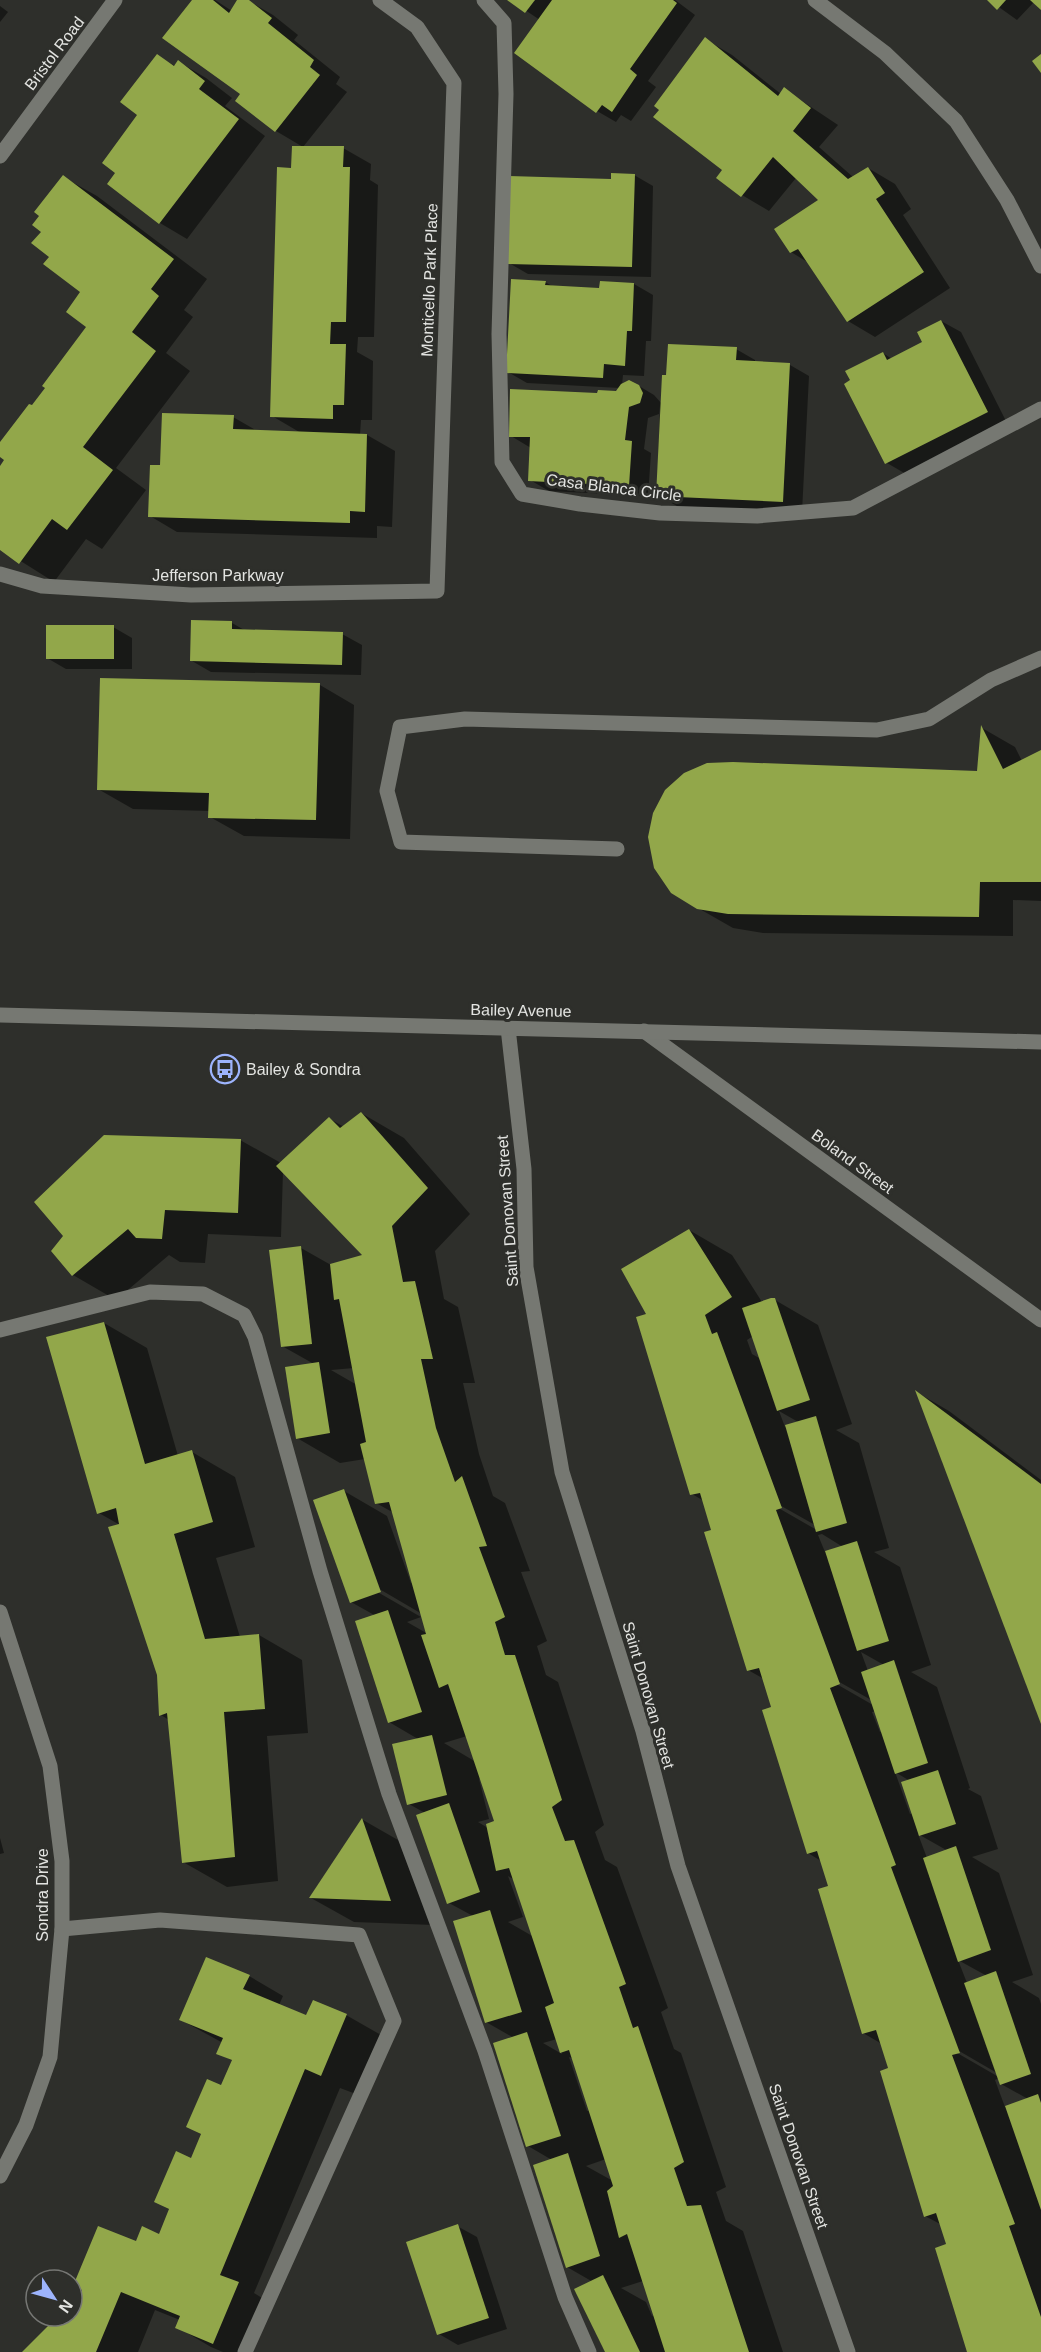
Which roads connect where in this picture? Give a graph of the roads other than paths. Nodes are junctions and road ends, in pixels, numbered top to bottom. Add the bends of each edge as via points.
1 (115, 0) edge
2 (380, 0) edge
3 (484, 0) edge
4 (815, 0) edge
5 (0, 156) edge
6 (1041, 266) edge
7 (1041, 409) edge
8 (0, 574) edge
9 (437, 591) joint
10 (1041, 657) edge
11 (617, 849) dead end
12 (0, 1015) edge
13 (508, 1028) junction
14 (644, 1031) junction
15 (1041, 1041) edge
16 (1041, 1320) edge
17 (0, 1330) edge
18 (0, 1612) edge
19 (62, 1929) junction
20 (0, 2176) edge
21 (245, 2352) edge
22 (589, 2352) edge
23 (848, 2352) edge

1 - 5 street, Bristol Road
2 - 9 street, Monticello Park Place via 417,27 454,83
3 - 7 street, Casa Blanca Circle via 504,23 506,94 499,334 502,462 522,494 660,513 757,516 853,508
4 - 6 street via 885,53 956,121 1008,200
8 - 9 street, Jefferson Parkway via 42,586 191,595
10 - 11 street via 991,680 929,719 877,730 465,718 400,727 387,791 401,842
12 - 13 street, Bailey Avenue
13 - 14 street, Bailey Avenue
13 - 23 street, Saint Donovan Street via 524,1169 526,1267 562,1472 643,1731 678,1866
14 - 15 street, Bailey Avenue
14 - 16 street, Boland Street
17 - 22 street via 150,1292 203,1294 244,1315 389,1794 485,2051 566,2297
18 - 19 street, Sondra Drive via 50,1766 62,1861
19 - 20 street, Sondra Drive via 50,2057 26,2125
19 - 21 street via 160,1920 359,1935 394,2021

